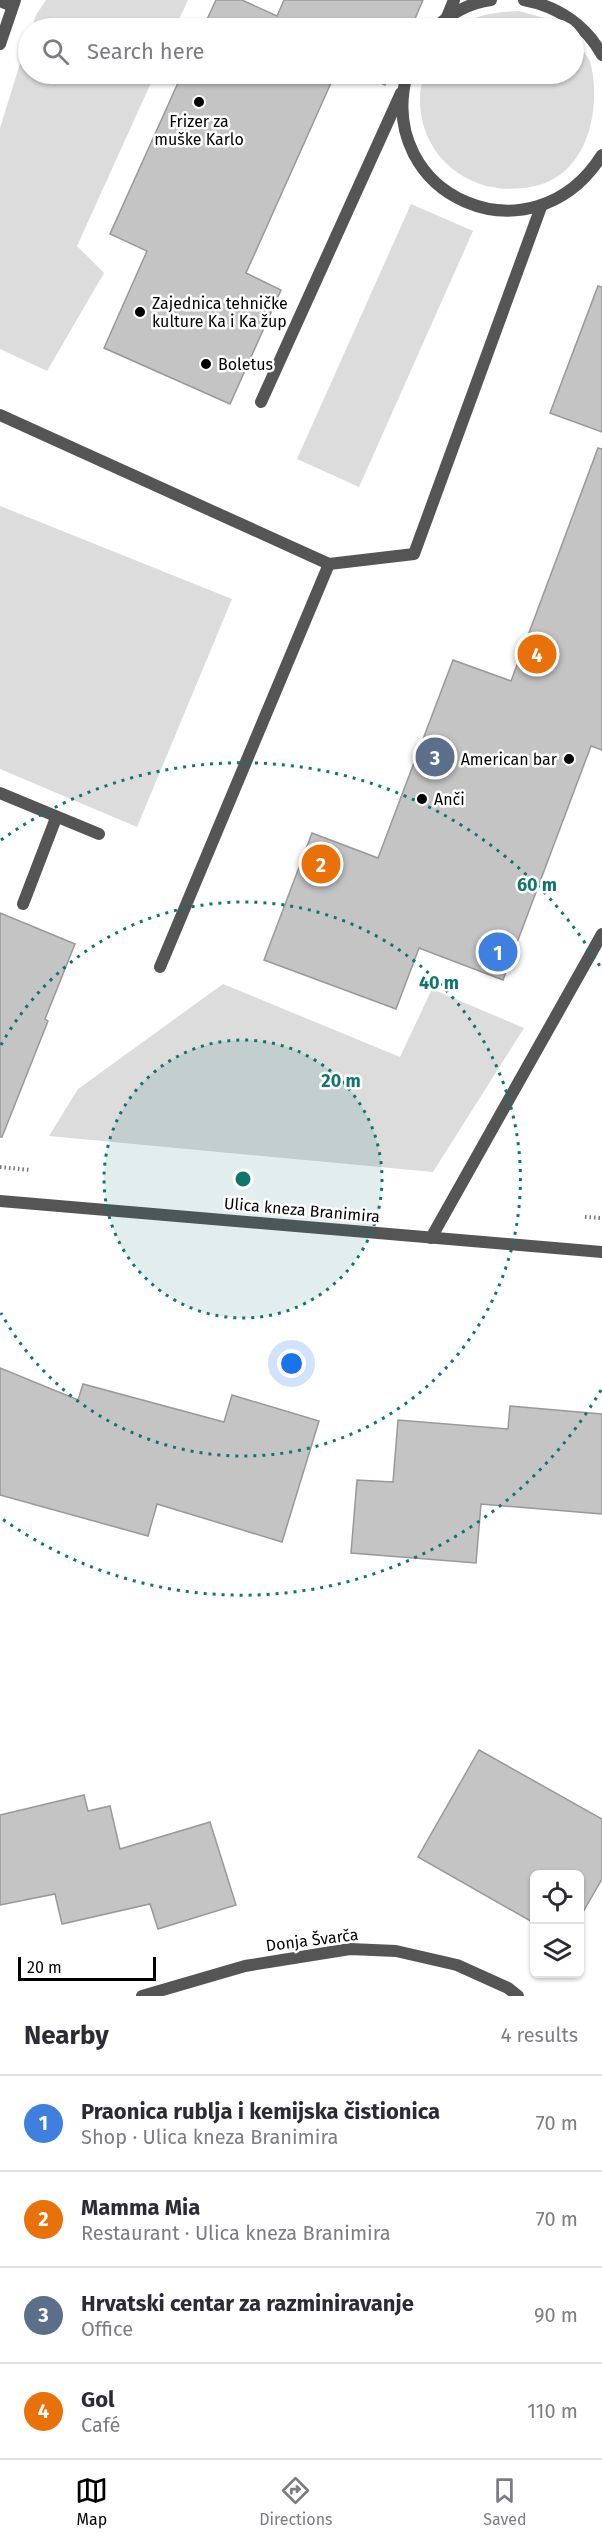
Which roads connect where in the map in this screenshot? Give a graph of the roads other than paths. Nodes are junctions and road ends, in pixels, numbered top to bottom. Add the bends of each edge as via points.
1 (454, 0) edge
2 (491, 0) edge
3 (524, 0) edge
4 (9, 2) edge
5 (447, 17) joint
6 (570, 18) edge
7 (584, 31) edge
8 (0, 44) edge
9 (602, 56) edge
10 (404, 84) edge
11 (401, 93) junction
12 (602, 155) edge
13 (541, 207) junction
14 (261, 402) dead end
15 (0, 415) edge
16 (329, 564) junction
17 (0, 793) edge
18 (56, 818) junction
19 (99, 834) dead end
20 (23, 904) dead end
21 (602, 934) edge
22 (160, 967) dead end
23 (0, 1201) edge
24 (431, 1238) junction
25 (602, 1252) edge
26 (142, 1996) edge
27 (518, 1996) edge

1 - 5 street
2 - 5 street via 476,2
3 - 6 street via 541,3
4 - 8 street
7 - 9 street
10 - 11 street
11 - 13 street via 404,128 417,161 440,187 471,205 506,212
11 - 14 street
12 - 13 street via 568,194
13 - 16 street via 414,554
15 - 16 street
16 - 22 street
17 - 18 street
18 - 19 street
18 - 20 street
21 - 24 street
23 - 24 street, Ulica kneza Branimira
24 - 25 street, Ulica kneza Branimira
26 - 27 street, Donja Švarča via 245,1966 350,1949 396,1951 457,1965

